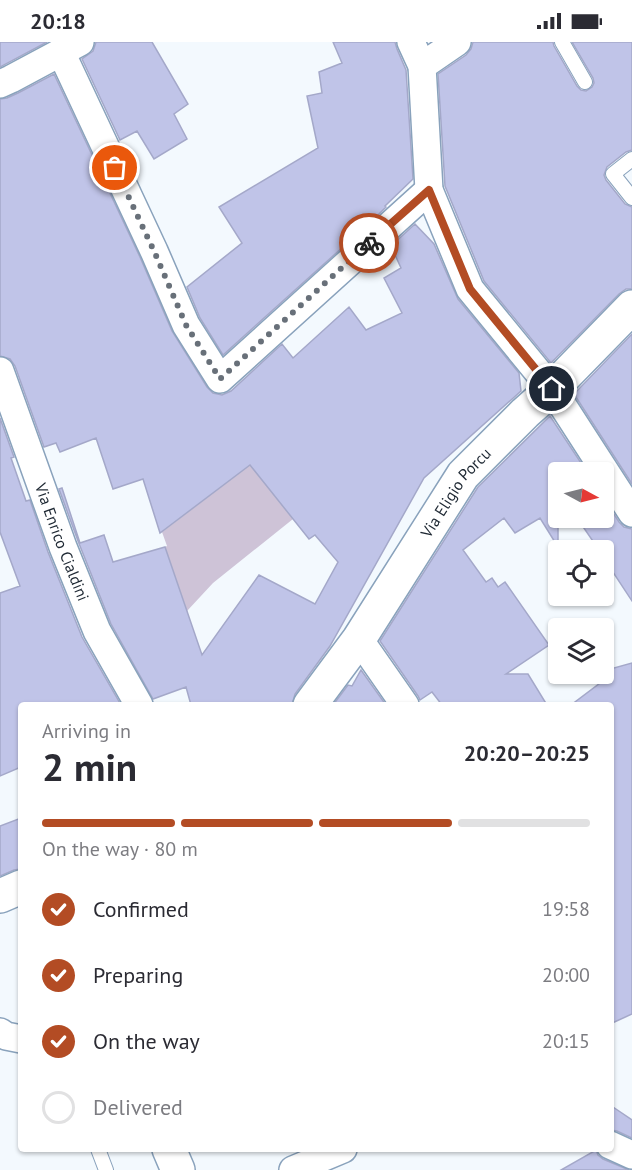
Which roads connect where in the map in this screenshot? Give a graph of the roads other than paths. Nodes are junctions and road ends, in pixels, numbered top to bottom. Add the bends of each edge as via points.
1 (411, 42) edge
2 (457, 42) edge
3 (562, 42) edge
4 (70, 47) edge
5 (422, 66) junction
6 (585, 82) dead end
7 (0, 84) edge
8 (632, 159) edge
9 (429, 190) junction
10 (632, 198) edge
11 (632, 307) edge
12 (0, 371) edge
13 (552, 389) junction
14 (632, 513) edge
15 (358, 639) junction
16 (137, 702) edge
17 (312, 702) edge
18 (403, 702) edge
19 (18, 888) edge
20 (0, 896) edge
21 (0, 1032) edge
22 (18, 1038) edge
23 (614, 1147) edge
24 (99, 1152) edge
25 (170, 1152) edge
26 (336, 1152) edge
27 (632, 1155) edge
28 (106, 1170) edge
29 (178, 1170) edge
30 (293, 1170) edge

1 - 5 street
2 - 5 street
3 - 6 lane
4 - 7 street
4 - 9 street via 186,325 220,379
5 - 9 street
8 - 10 lane via 613,174
9 - 13 street via 470,289
11 - 13 street, Via Eligio Porcu
12 - 16 street, Via Enrico Cialdini via 97,631
13 - 14 street
13 - 15 street, Via Eligio Porcu via 463,475
15 - 17 street, Via Eligio Porcu
15 - 18 street
19 - 20 street
21 - 22 street
23 - 27 street
24 - 28 lane
25 - 29 street
26 - 30 street

